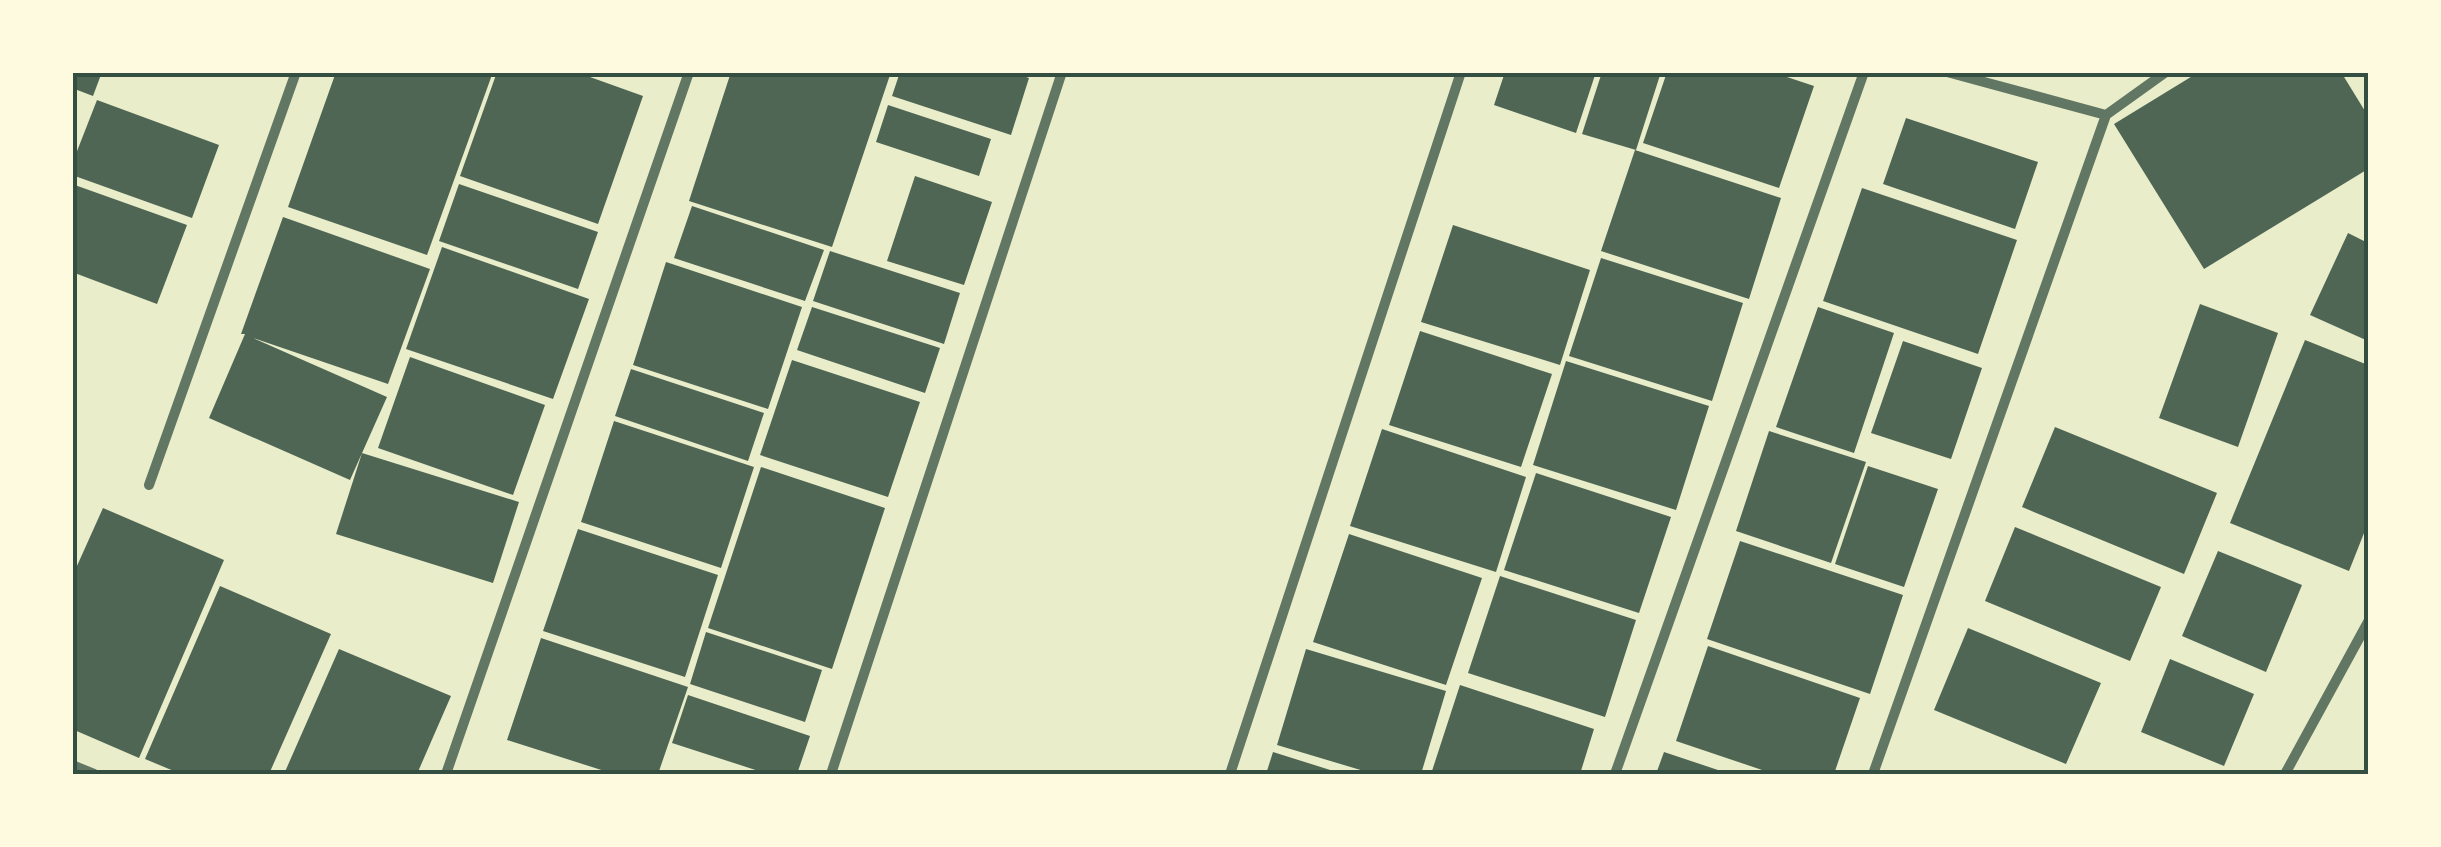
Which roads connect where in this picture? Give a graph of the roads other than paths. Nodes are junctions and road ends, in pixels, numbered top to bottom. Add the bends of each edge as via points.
1 (296, 72) edge
2 (1062, 72) edge
3 (1461, 72) edge
4 (1864, 72) edge
5 (1947, 72) edge
6 (2166, 72) edge
7 (685, 73) edge
8 (2106, 115) junction
9 (149, 485) dead end
10 (2368, 622) edge
11 (72, 765) edge
12 (94, 774) edge
13 (446, 774) edge
14 (831, 774) edge
15 (1230, 774) edge
16 (1615, 774) edge
17 (1873, 774) edge
18 (2285, 774) edge

1 - 9 street
2 - 14 street
3 - 15 street
4 - 16 street
5 - 8 street
6 - 8 street
7 - 13 street
8 - 17 street
10 - 18 street
11 - 12 street

